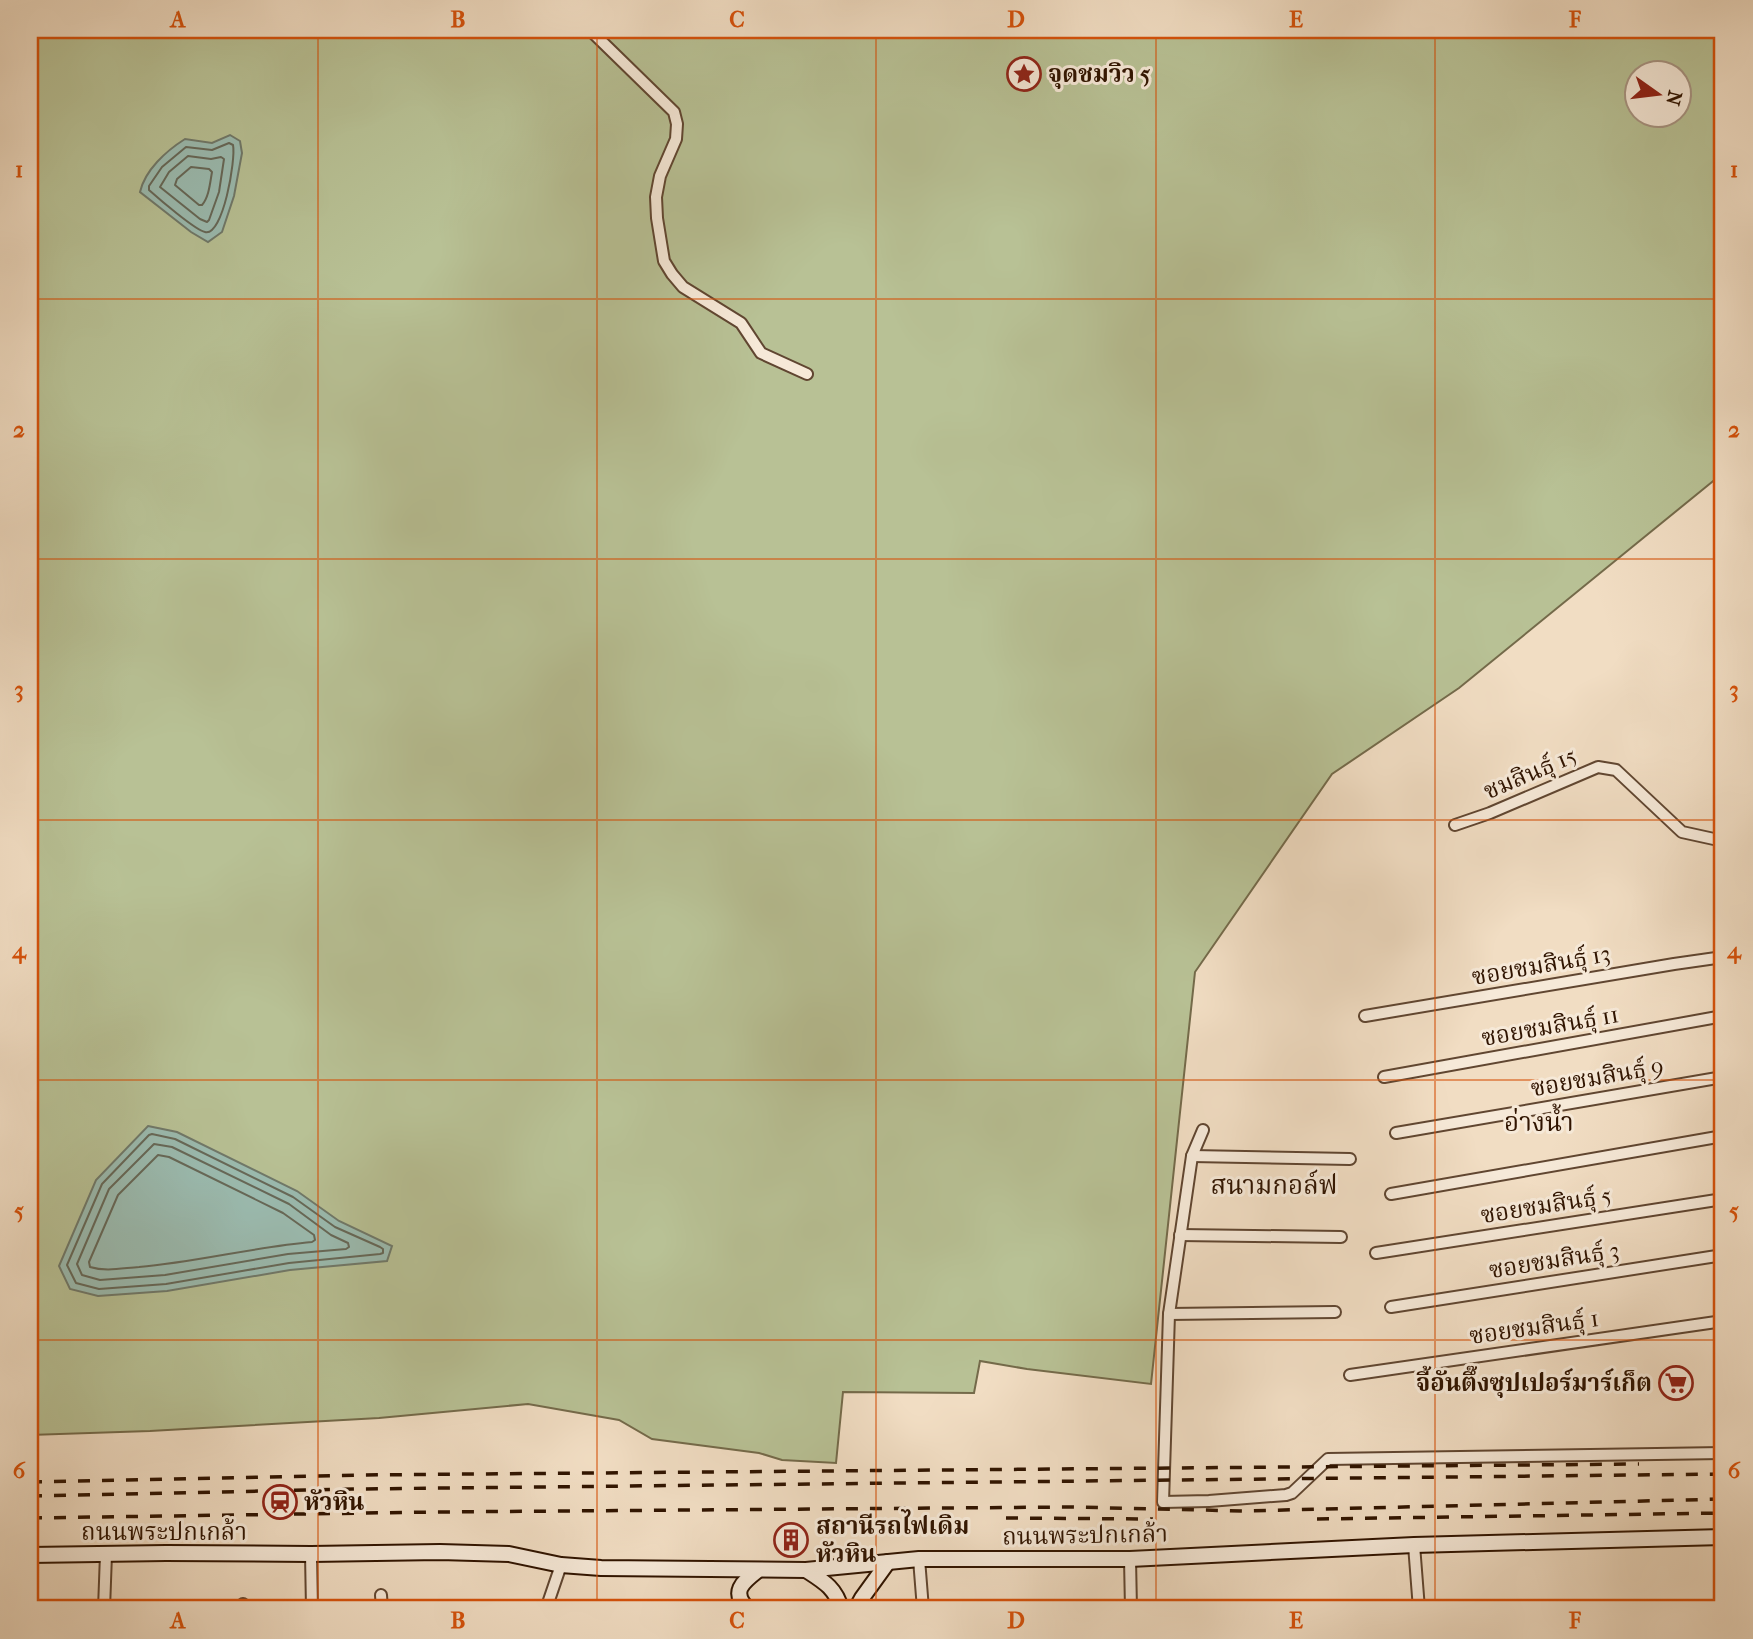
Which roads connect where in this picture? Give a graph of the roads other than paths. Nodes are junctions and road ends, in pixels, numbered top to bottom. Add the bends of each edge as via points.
1 (590, 30) edge
2 (807, 374) dead end
3 (1455, 825) dead end
4 (1723, 841) edge
5 (1723, 957) edge
6 (1365, 1016) dead end
7 (1723, 1016) edge
8 (1384, 1077) dead end
9 (1723, 1077) edge
10 (1203, 1130) dead end
11 (1396, 1133) dead end
12 (1723, 1136) edge
13 (1192, 1156) junction
14 (1350, 1158) dead end
15 (1391, 1194) dead end
16 (1723, 1199) edge
17 (1181, 1235) junction
18 (1341, 1237) dead end
19 (1376, 1253) dead end
20 (1723, 1255) edge
21 (1391, 1307) dead end
22 (1335, 1312) dead end
23 (1169, 1314) junction
24 (1723, 1321) edge
25 (1350, 1375) dead end
26 (1723, 1453) edge
27 (1723, 1537) edge
28 (1414, 1545) junction
29 (106, 1554) junction
30 (311, 1554) junction
31 (30, 1555) edge
32 (919, 1559) junction
33 (1130, 1559) junction
34 (888, 1562) junction
35 (561, 1565) junction
36 (710, 1569) junction
37 (806, 1570) junction
38 (758, 1571) junction
39 (382, 1595) dead end
40 (743, 1604) edge
41 (104, 1609) edge
42 (312, 1609) edge
43 (382, 1609) edge
44 (547, 1609) edge
45 (841, 1609) edge
46 (856, 1609) edge
47 (923, 1609) edge
48 (1130, 1609) edge
49 (1419, 1609) edge

1 - 2 street via 674,112 676,139 656,197 664,261 672,274 683,287 741,323 761,353
3 - 4 street, ชมสินธุ์ 15 via 1598,767 1616,770 1682,832
5 - 6 street, ซอยชมสินธุ์ 13
7 - 8 street, ซอยชมสินธุ์ 11
9 - 11 street, ซอยชมสินธุ์ 9
10 - 13 street
12 - 15 street
13 - 14 street
13 - 17 street
16 - 19 street, ซอยชมสินธุ์ 5
17 - 18 street
17 - 23 street
20 - 21 street, ซอยชมสินธุ์ 3
22 - 23 street
23 - 26 street via 1163,1502 1286,1495 1328,1459
24 - 25 street, ซอยชมสินธุ์ 1
27 - 28 street, ถนนพระปกเกล้า
28 - 33 street, ถนนพระปกเกล้า
28 - 49 street
29 - 30 street, ถนนพระปกเกล้า
29 - 31 street, ถนนพระปกเกล้า
29 - 41 street
30 - 35 street, ถนนพระปกเกล้า via 509,1553
30 - 42 street
32 - 33 street, ถนนพระปกเกล้า
32 - 34 street, ถนนพระปกเกล้า
32 - 47 street
33 - 48 street
34 - 37 street, ถนนพระปกเกล้า
34 - 46 street
35 - 36 street, ถนนพระปกเกล้า
35 - 44 street
36 - 38 street, ถนนพระปกเกล้า
36 - 40 street via 729,1583
37 - 38 street, ถนนพระปกเกล้า
37 - 45 street via 828,1584
38 - 40 street via 741,1585
39 - 43 street

